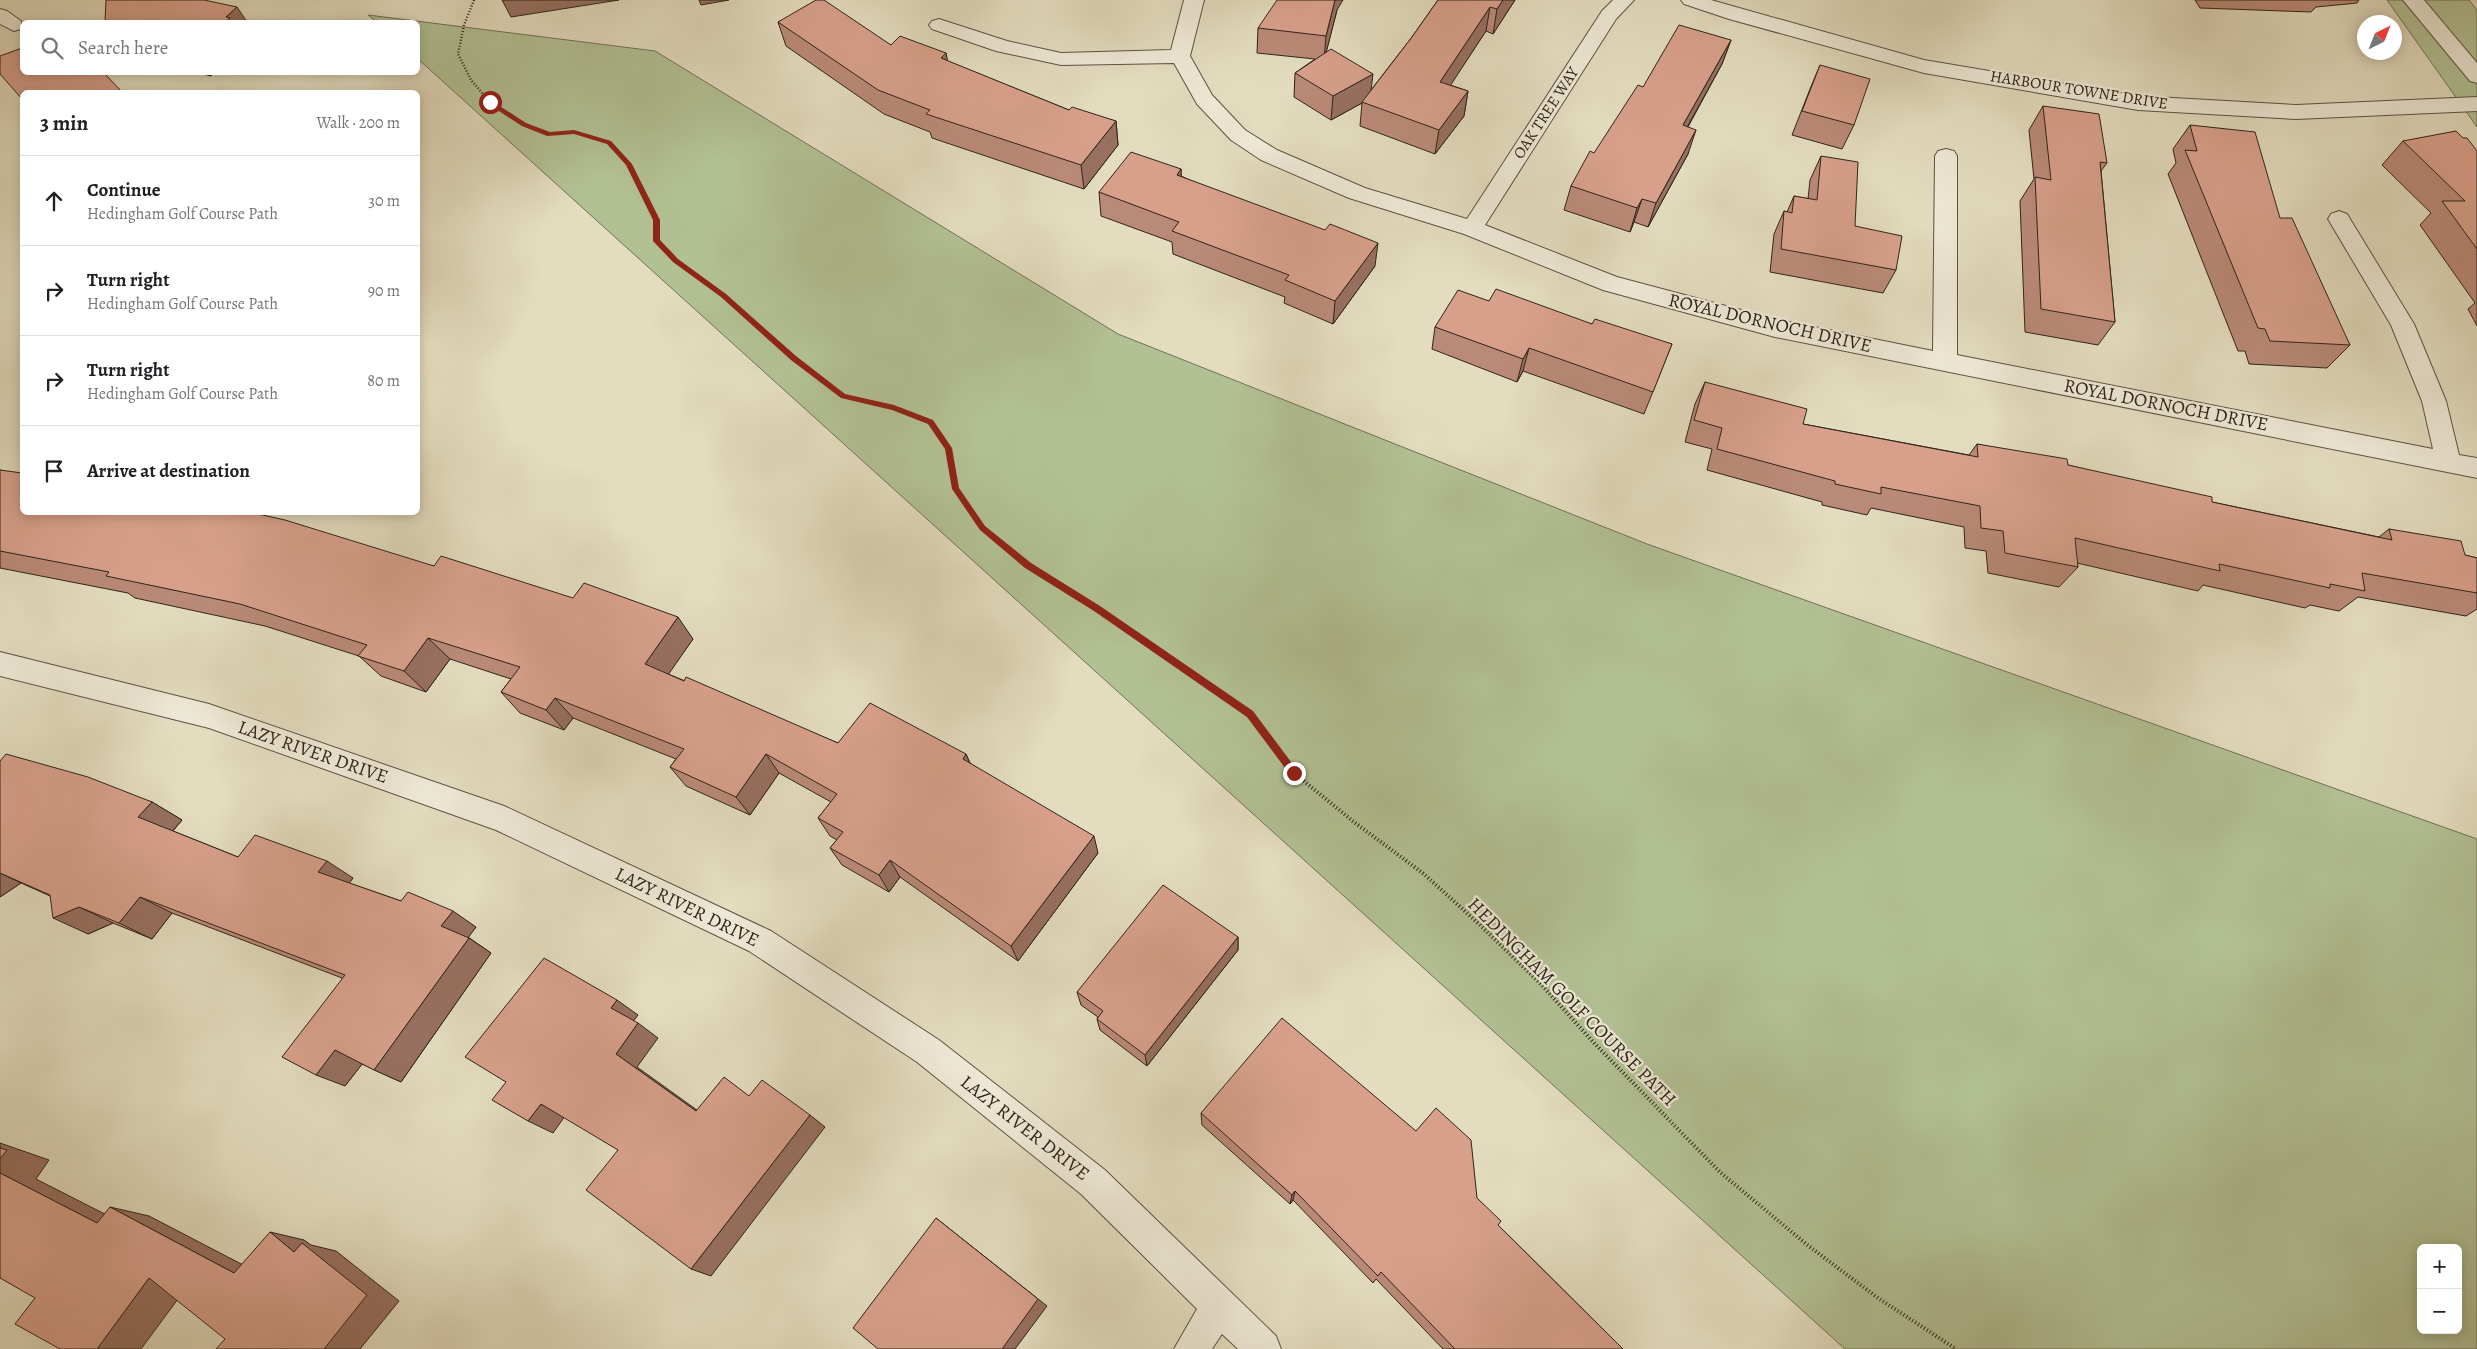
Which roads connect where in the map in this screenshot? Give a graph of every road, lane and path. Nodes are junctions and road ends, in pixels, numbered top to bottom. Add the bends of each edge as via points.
1 (474, 0) edge
2 (1194, 0) edge
3 (1624, 0) edge
4 (1691, 0) edge
5 (2413, 0) edge
6 (939, 25) dead end
7 (1180, 56) junction
8 (2477, 76) edge
9 (2477, 104) edge
10 (1946, 156) dead end
11 (2339, 219) dead end
12 (1472, 228) junction
13 (1945, 362) junction
14 (2448, 461) junction
15 (2477, 468) edge
16 (0, 664) edge
17 (1220, 1305) junction
18 (1192, 1349) edge
19 (1263, 1349) edge
20 (1956, 1349) edge

1 - 20 path, HEDINGHAM GOLF COURSE PATH via 458,54 471,80 490,102 524,125 550,134 574,132 609,142 628,164 656,220 657,241 675,260 731,302 843,396 894,408 931,422 948,448 956,489 983,528 1028,565 1097,608 1250,714 1294,773 1424,874 1480,924 1720,1172 1806,1244
2 - 7 street
3 - 12 street, OAK TREE WAY via 1609,15
4 - 9 street, HARBOUR TOWNE DRIVE via 1924,66 2138,103 2296,112
5 - 8 street
6 - 7 street via 1003,47 1061,59
7 - 12 street, ROYAL DORNOCH DRIVE via 1204,99 1238,135 1269,155 1357,193
10 - 13 street
11 - 14 street via 2402,324 2434,401
12 - 13 street, ROYAL DORNOCH DRIVE via 1611,284 1775,328
13 - 14 street, ROYAL DORNOCH DRIVE
14 - 15 street, ROYAL DORNOCH DRIVE
16 - 17 street, LAZY RIVER DRIVE via 209,716 504,819 760,941 928,1051 1086,1176
17 - 18 street
17 - 19 street, LAZY RIVER DRIVE

